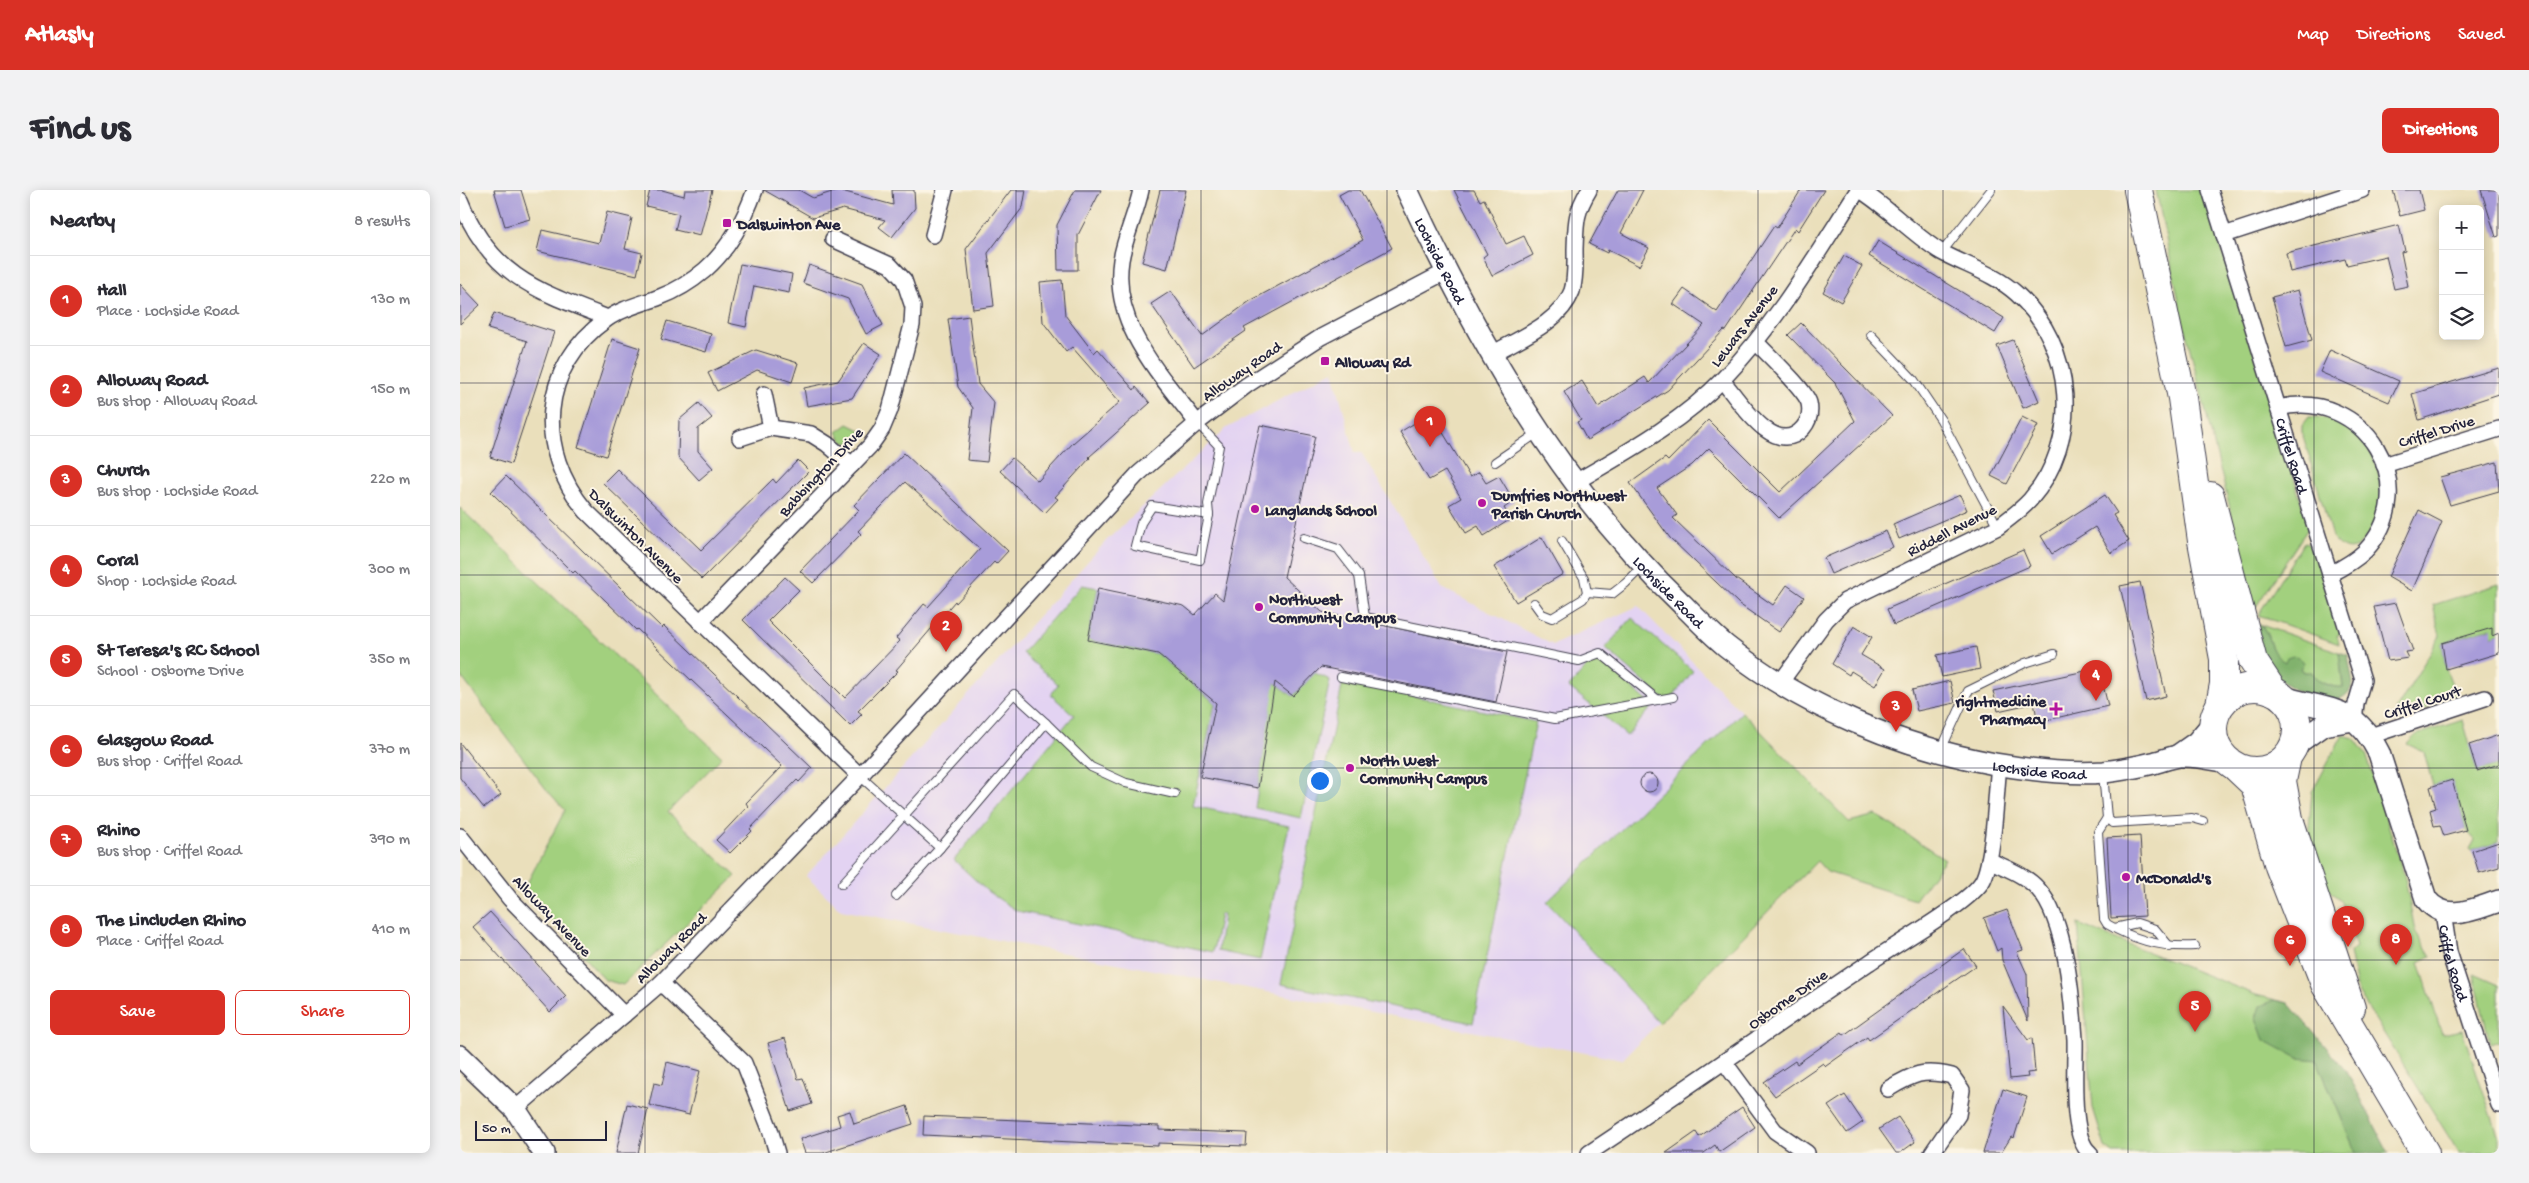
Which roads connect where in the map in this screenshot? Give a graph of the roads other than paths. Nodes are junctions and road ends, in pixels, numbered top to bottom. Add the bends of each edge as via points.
1 (755, 190) edge
2 (944, 190) edge
3 (1141, 190) edge
4 (1407, 190) edge
5 (1589, 190) edge
6 (1859, 190) edge
7 (1991, 190) edge
8 (2138, 190) edge
9 (2210, 190) edge
10 (2362, 190) edge
11 (460, 200) edge
12 (2224, 234) junction
13 (933, 235) dead end
14 (833, 239) dead end
15 (1942, 252) junction
16 (1445, 272) junction
17 (608, 318) junction
18 (1871, 334) dead end
19 (1756, 342) junction
20 (1492, 354) junction
21 (1722, 380) junction
22 (764, 394) dead end
23 (2182, 398) junction
24 (2278, 408) junction
25 (1197, 423) junction
26 (771, 428) junction
27 (2499, 429) edge
28 (1540, 431) junction
29 (740, 438) dead end
30 (1496, 462) dead end
31 (852, 465) junction
32 (2384, 465) junction
33 (1574, 484) junction
34 (1209, 515) junction
35 (1998, 527) junction
36 (1304, 538) dead end
37 (1562, 540) dead end
38 (1642, 567) junction
39 (2330, 574) junction
40 (1587, 592) junction
41 (1534, 603) dead end
42 (700, 622) junction
43 (2054, 654) dead end
44 (1341, 677) dead end
45 (1780, 683) junction
46 (2278, 694) junction
47 (1673, 697) dead end
48 (2484, 698) dead end
49 (1658, 700) junction
50 (2216, 714) junction
51 (2354, 720) junction
52 (1046, 723) junction
53 (2370, 736) junction
54 (2291, 751) junction
55 (1941, 752) junction
56 (2178, 756) junction
57 (1998, 764) junction
58 (2233, 765) junction
59 (2103, 772) junction
60 (860, 776) junction
61 (1175, 794) dead end
62 (904, 815) junction
63 (2107, 818) junction
64 (2203, 821) dead end
65 (460, 836) edge
66 (940, 848) junction
67 (1989, 860) junction
68 (842, 884) dead end
69 (896, 896) dead end
70 (2499, 901) edge
71 (2443, 912) junction
72 (2114, 928) junction
73 (2196, 946) dead end
74 (2170, 947) junction
75 (661, 983) junction
76 (624, 1015) junction
77 (2361, 1040) junction
78 (460, 1056) edge
79 (1725, 1063) junction
80 (1888, 1089) dead end
81 (2499, 1105) edge
82 (515, 1109) junction
83 (544, 1153) edge
84 (777, 1153) edge
85 (1590, 1153) edge
86 (1807, 1153) edge
87 (1932, 1153) edge
88 (2090, 1153) edge
89 (2425, 1153) edge

1 - 17 street, Dalswinton Avenue via 732,240 706,268 677,289
2 - 13 street
3 - 25 street via 1120,263 1125,314 1141,347
4 - 16 street, Lochside Road
5 - 20 street via 1576,218 1574,280 1567,300 1553,318
6 - 15 street, Riddell Avenue via 1882,203
6 - 19 street, Lewars Avenue
7 - 15 lane
8 - 23 highway
9 - 12 street, Criffel Road
10 - 12 street
11 - 17 street via 481,242 511,273 540,291
12 - 24 street, Criffel Road
14 - 31 street, Babbington Drive via 890,265 904,280 913,306 912,325 890,410 878,435
15 - 35 street, Riddell Avenue via 1987,273 2017,294 2041,321 2062,370 2066,404 2064,422 2048,473 2031,499
16 - 20 street, Lochside Road
16 - 25 street, Alloway Road via 1321,337 1247,385
17 - 42 street, Dalswinton Avenue via 580,343 565,365 555,391 550,428 557,464 569,489 586,511
18 - 35 lane via 1914,380 1941,420
19 - 21 street, Lewars Avenue
19 - 21 street via 1806,396 1810,411 1805,426 1787,437 1767,432
20 - 28 street, Lochside Road
21 - 33 street, Lewars Avenue via 1652,437
22 - 26 street
23 - 46 highway via 2253,661
23 - 50 highway via 2202,541 2224,659 2224,684
24 - 32 street, Criffel Drive via 2296,404 2319,405 2341,413 2360,426
24 - 39 street, Criffel Road
25 - 34 lane via 1219,446 1208,504
25 - 60 street, Alloway Road via 1106,508 1058,564
26 - 29 street
26 - 31 street via 811,434
27 - 32 street, Criffel Drive
28 - 30 lane
28 - 33 street, Lochside Road
31 - 42 street, Babbington Drive
32 - 39 street, Criffel Drive via 2388,487 2386,510 2378,532 2348,565
33 - 38 street, Lochside Road
34 - 34 lane via 1200,560 1135,546 1141,523 1152,506
35 - 45 street, Riddell Avenue via 1845,601 1826,620
36 - 49 lane via 1338,549 1351,565 1359,576 1365,617 1579,661 1600,653
37 - 40 lane via 1584,578
38 - 40 lane via 1612,594
38 - 45 street, Lochside Road via 1724,644
39 - 51 street, Criffel Road via 2363,680
40 - 41 lane via 1552,618 1542,614
42 - 60 street, Dalswinton Avenue
43 - 55 lane via 2025,663 1968,691
44 - 49 lane via 1555,719
45 - 55 street, Lochside Road via 1862,725
46 - 50 highway via 2259,687 2245,688 2227,697
46 - 51 street, Criffel Road via 2340,711
46 - 54 highway via 2296,717 2298,731
47 - 49 lane
48 - 53 street, Criffel Court
50 - 56 street, Lochside Road via 2197,742
50 - 58 highway via 2214,738 2219,751
51 - 53 street, Criffel Road
51 - 54 street via 2323,725
52 - 61 lane via 1090,767 1126,783
52 - 62 lane via 1014,694
52 - 66 lane
53 - 71 street, Criffel Road via 2426,899
54 - 58 highway via 2276,766 2262,771
54 - 77 highway via 2282,781 2288,819
55 - 57 street, Lochside Road
56 - 58 street, Lochside Road via 2207,758
56 - 59 street, Lochside Road
57 - 59 street, Lochside Road via 2068,772
57 - 67 street, Osborne Drive
58 - 77 highway via 2255,785 2279,866 2325,984
59 - 63 lane, Lochside Road
60 - 62 lane
60 - 75 street, Alloway Road
62 - 66 lane
62 - 68 lane
63 - 64 lane via 2112,823 2192,818
63 - 72 lane via 2098,832 2104,919
65 - 76 street, Alloway Avenue via 510,899
66 - 69 lane
67 - 79 street, Osborne Drive via 1983,881 1958,905 1849,975
67 - 88 street via 2038,889 2055,916 2065,958 2074,1037 2077,1123 2085,1149
70 - 71 street via 2464,912
71 - 81 street, Criffel Road via 2449,952
72 - 74 lane
72 - 74 lane via 2137,923 2155,929
73 - 74 lane
75 - 76 street, Alloway Road
75 - 84 street via 744,1063
76 - 82 street, Alloway Road
77 - 89 highway
78 - 82 street
79 - 85 street, Osborne Drive
79 - 86 street via 1775,1131
80 - 87 street via 1914,1074 1935,1072 1952,1076 1962,1090 1958,1115
82 - 83 street

